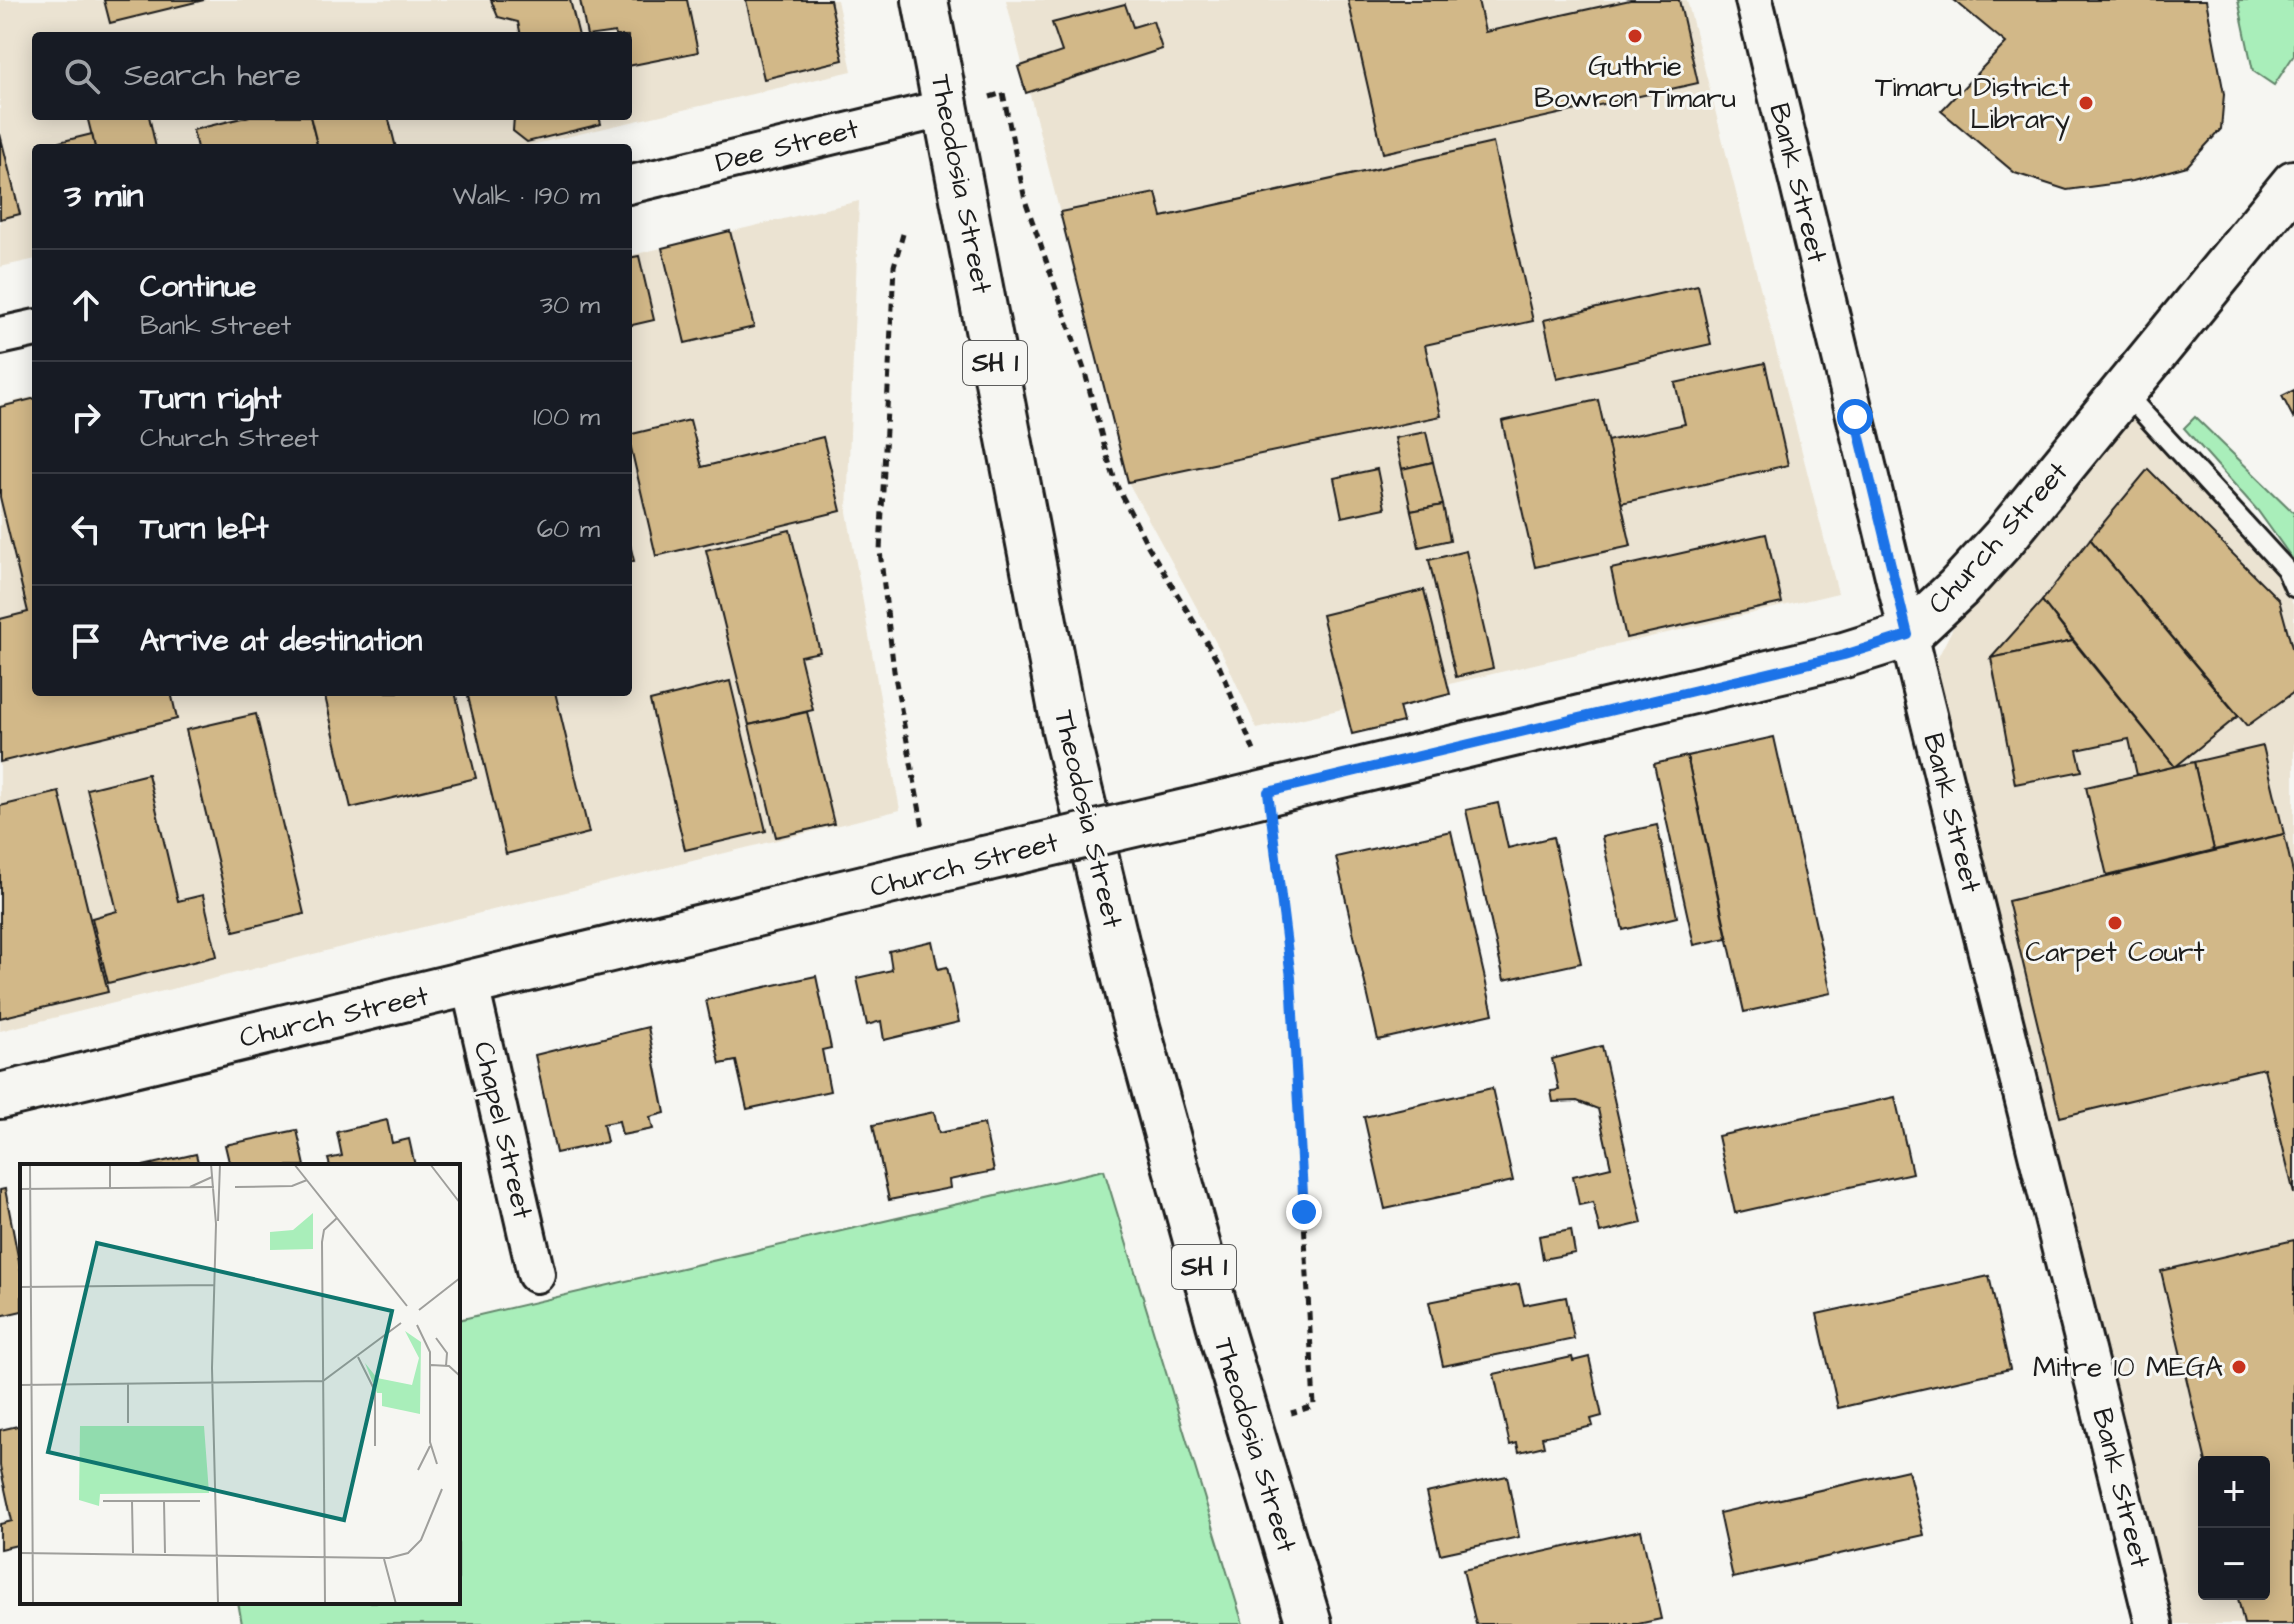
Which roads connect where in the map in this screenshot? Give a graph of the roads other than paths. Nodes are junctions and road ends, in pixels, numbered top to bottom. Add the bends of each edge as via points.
1 (925, 0) edge
2 (1754, 0) edge
3 (946, 108) junction
4 (2294, 183) edge
5 (632, 184) edge
6 (32, 329) edge
7 (0, 336) edge
8 (2124, 392) junction
9 (2294, 587) edge
10 (1908, 635) junction
11 (470, 985) junction
12 (0, 1096) edge
13 (536, 1274) dead end
14 (1309, 1624) edge
15 (2154, 1624) edge

1 - 3 main road, Theodosia Street / SH 1
2 - 10 street, Bank Street
3 - 5 street, Dee Street
3 - 14 main road, Theodosia Street / SH 1 via 1064,726 1134,1016
4 - 8 main road, Church Street
6 - 7 street
8 - 9 lane via 2286,569
8 - 10 main road, Church Street via 2003,539
10 - 11 main road, Church Street, bridge via 1844,655
10 - 15 street, Bank Street
11 - 12 main road, Church Street
11 - 13 street, Chapel Street

